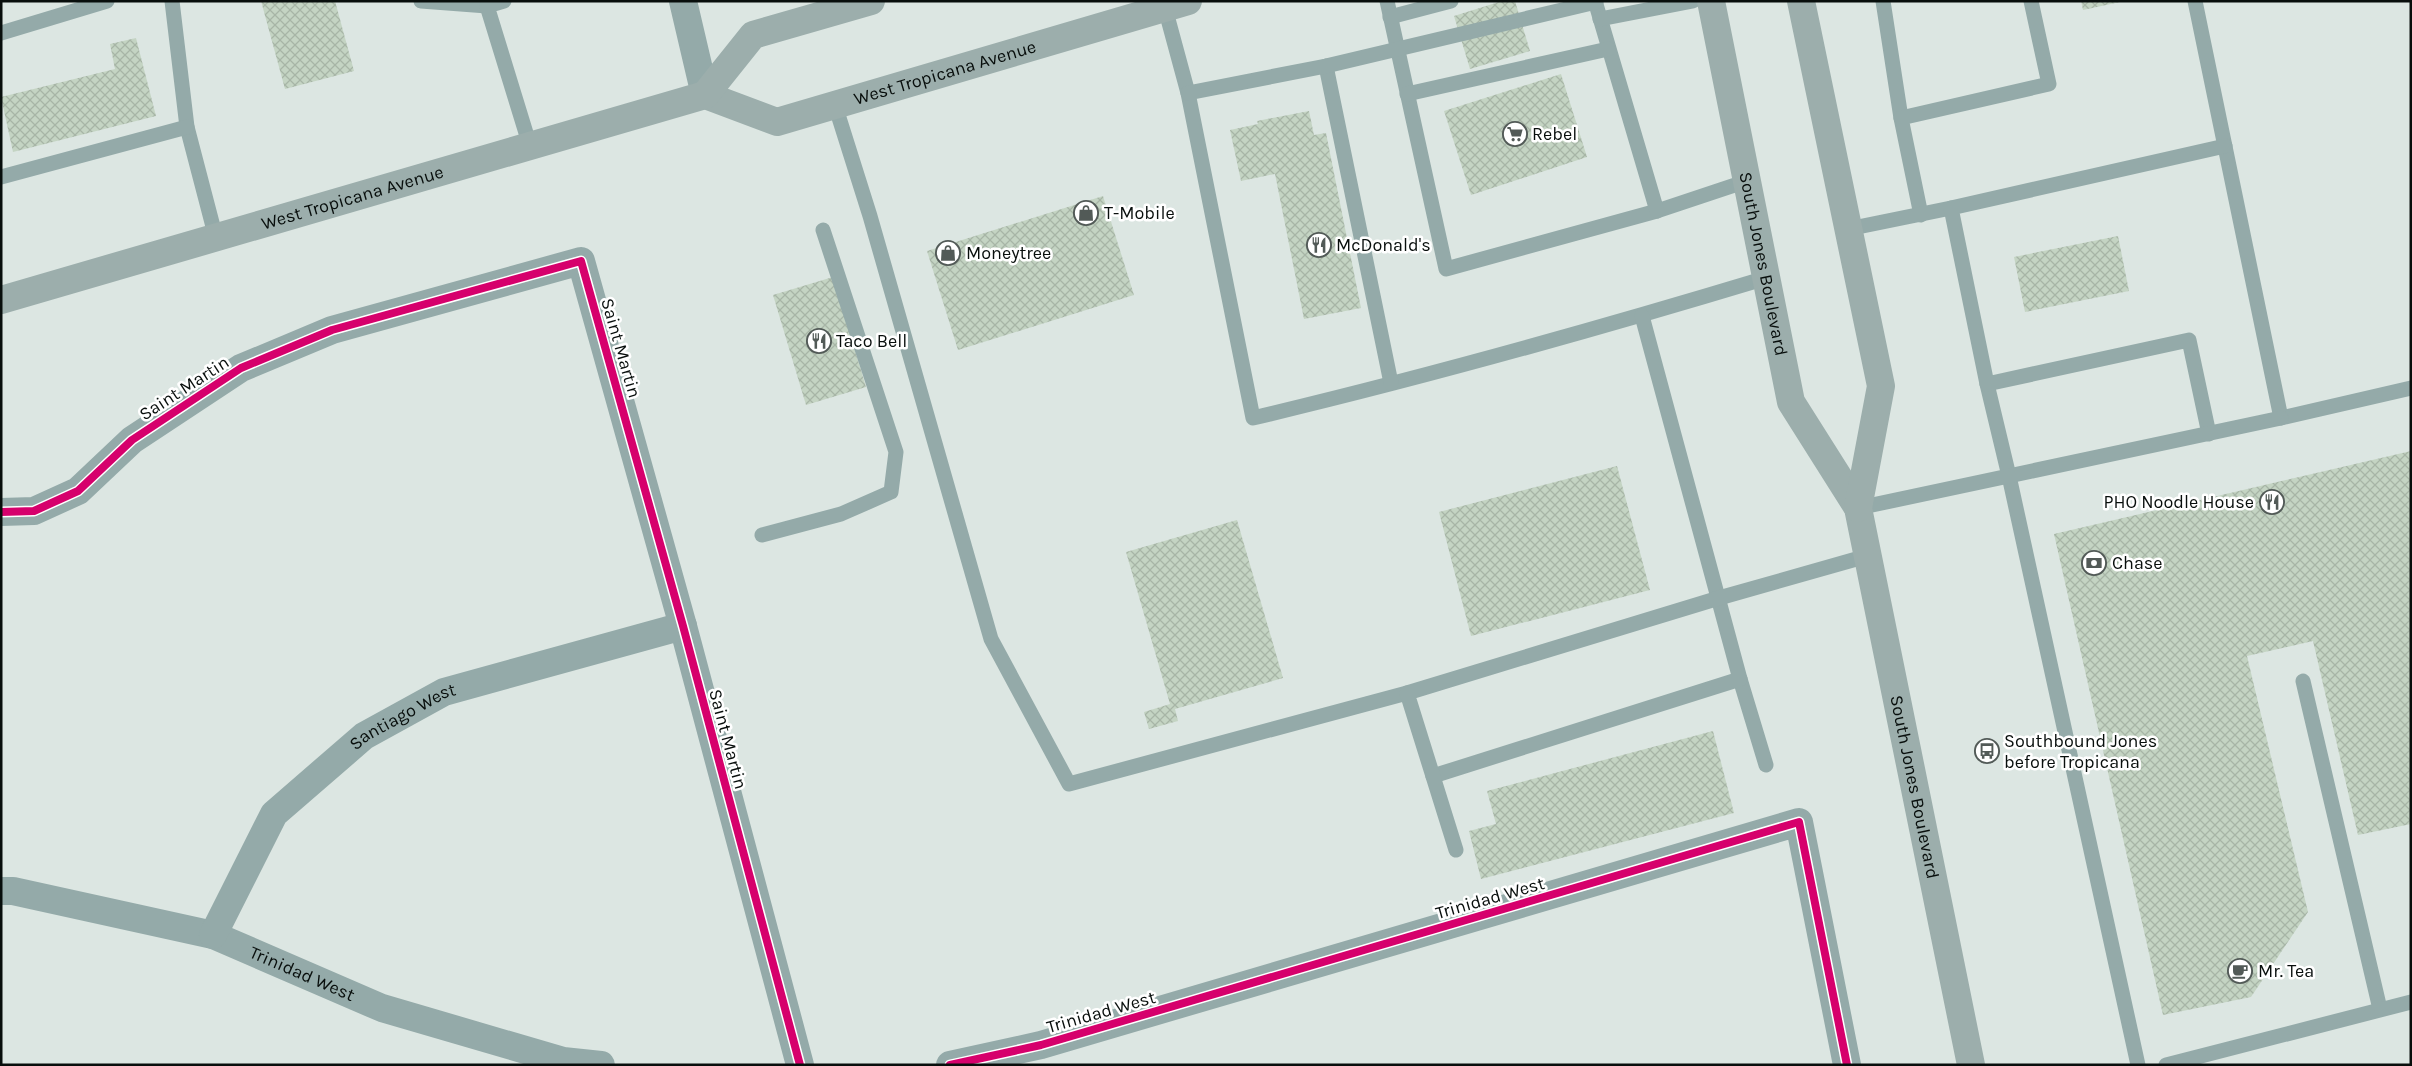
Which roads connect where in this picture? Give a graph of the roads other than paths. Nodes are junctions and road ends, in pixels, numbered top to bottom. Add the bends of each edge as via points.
1 (107, 1) edge
2 (172, 1) edge
3 (421, 1) edge
4 (504, 1) edge
5 (683, 1) edge
6 (871, 1) edge
7 (1386, 1) edge
8 (1451, 1) edge
9 (1693, 1) edge
10 (1711, 1) edge
11 (1801, 1) edge
12 (1884, 1) edge
13 (2031, 1) edge
14 (2195, 1) edge
15 (1595, 2) edge
16 (1177, 5) edge
17 (487, 6) junction
18 (1390, 16) junction
19 (1600, 19) junction
20 (1, 33) edge
21 (1397, 49) junction
22 (1608, 49) junction
23 (1326, 66) junction
24 (1188, 93) junction
25 (1407, 94) junction
26 (705, 95) junction
27 (834, 105) junction
28 (1901, 118) junction
29 (187, 127) junction
30 (530, 146) junction
31 (2225, 146) junction
32 (1, 177) edge
33 (1747, 181) junction
34 (1951, 208) junction
35 (1657, 211) junction
36 (1921, 215) junction
37 (1848, 229) junction
38 (822, 230) dead end
39 (216, 238) junction
40 (1766, 278) junction
41 (1, 300) edge
42 (1642, 316) junction
43 (1391, 383) junction
44 (1987, 384) junction
45 (2411, 388) edge
46 (2281, 418) junction
47 (2209, 434) junction
48 (2009, 476) junction
49 (1858, 508) junction
50 (1, 512) edge
51 (762, 535) dead end
52 (1867, 556) junction
53 (1719, 598) junction
54 (683, 626) junction
55 (1740, 679) junction
56 (2303, 681) dead end
57 (1406, 692) junction
58 (1766, 764) dead end
59 (1433, 776) junction
60 (1456, 850) dead end
61 (1, 891) edge
62 (213, 934) junction
63 (2411, 1002) edge
64 (2380, 1010) junction
65 (601, 1065) edge
66 (800, 1065) edge
67 (950, 1065) edge
68 (1847, 1065) edge
69 (1971, 1065) edge
70 (2138, 1065) edge
71 (2166, 1065) edge

1 - 20 lane
2 - 29 lane
3 - 17 lane
4 - 17 lane
5 - 26 street
6 - 26 main road via 753,35
7 - 18 lane
8 - 18 lane
9 - 19 lane
10 - 33 main road, South Jones Boulevard
11 - 37 main road, South Jones Boulevard
12 - 28 lane
13 - 28 lane via 2048,84
14 - 31 lane
15 - 19 lane
15 - 21 lane
16 - 24 lane
16 - 27 main road, West Tropicana Avenue
17 - 30 lane
18 - 21 lane
19 - 22 lane
21 - 23 lane
21 - 25 lane
22 - 25 lane
22 - 35 lane
23 - 24 lane
23 - 43 lane
24 - 43 lane via 1253,418
25 - 35 lane via 1446,269
26 - 27 main road, West Tropicana Avenue via 777,122
26 - 30 main road, West Tropicana Avenue
27 - 57 lane via 870,216 991,639 1069,784
28 - 36 lane
29 - 32 lane
29 - 39 lane
30 - 39 main road, West Tropicana Avenue
31 - 34 lane
31 - 46 lane
33 - 35 lane
33 - 40 main road, South Jones Boulevard
34 - 36 lane
34 - 44 lane
36 - 37 lane
37 - 49 main road, South Jones Boulevard via 1881,386
38 - 51 lane via 896,452 891,492 841,514
39 - 41 main road, West Tropicana Avenue
40 - 42 lane
40 - 49 main road, South Jones Boulevard via 1791,402
42 - 43 lane
42 - 53 lane
44 - 47 lane via 2189,340
44 - 48 lane
45 - 46 lane
46 - 47 lane
47 - 48 lane
48 - 49 lane
48 - 70 lane
49 - 52 main road, South Jones Boulevard
50 - 54 street, Saint Martin via 34,511 78,491 132,440 241,368 332,330 581,261
52 - 53 lane
52 - 69 main road, South Jones Boulevard
53 - 55 lane
53 - 57 lane
54 - 62 street, Santiago West via 444,692 364,736 274,814
54 - 66 street, Saint Martin
55 - 58 lane
55 - 59 lane
56 - 64 lane
57 - 59 lane
59 - 60 lane
61 - 62 street, Trinidad West
62 - 65 street, Trinidad West via 382,1008 563,1061
63 - 64 lane
64 - 71 lane
67 - 68 street, Trinidad West via 1041,1045 1799,822

